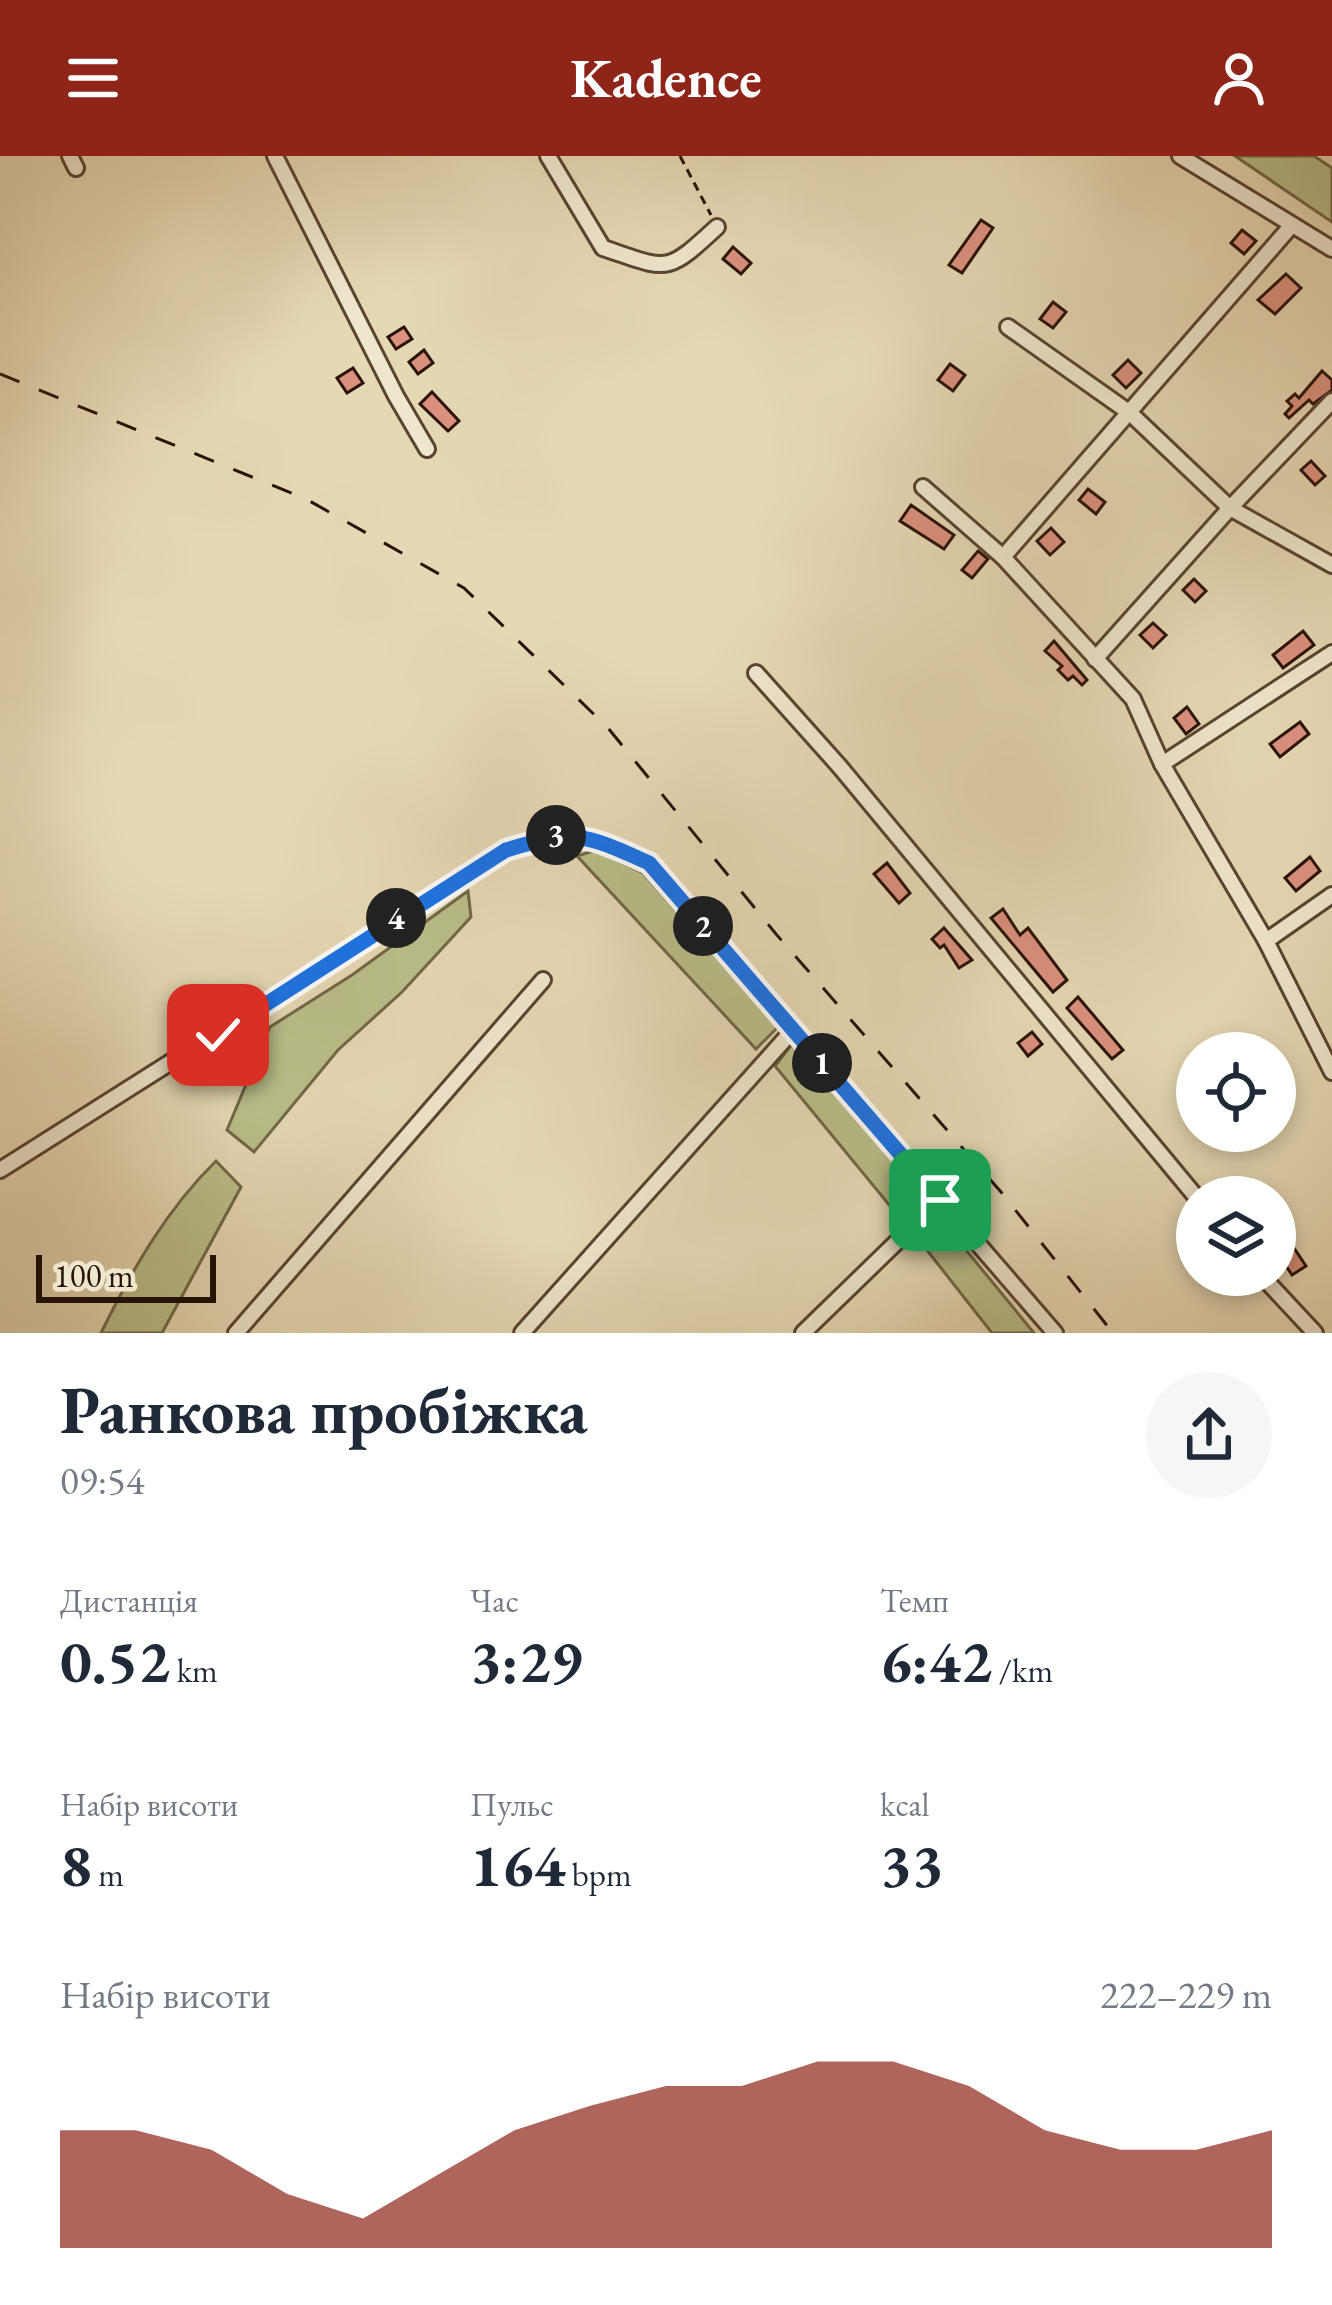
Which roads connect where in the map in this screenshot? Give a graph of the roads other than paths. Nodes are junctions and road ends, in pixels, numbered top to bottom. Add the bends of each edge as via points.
1 (275, 156) edge
2 (548, 156) edge
3 (1180, 156) edge
4 (1292, 225) junction
5 (717, 227) road end
6 (1332, 249) edge
7 (1008, 328) dead end
8 (1332, 401) edge
9 (1130, 413) junction
10 (428, 449) dead end
11 (923, 488) dead end
12 (1230, 508) junction
13 (1003, 557) junction
14 (1332, 565) edge
15 (1332, 653) edge
16 (1095, 659) junction
17 (756, 673) dead end
18 (1162, 764) junction
19 (1332, 895) edge
20 (1266, 941) junction
21 (543, 980) dead end
22 (793, 1030) junction
23 (1332, 1072) edge
24 (0, 1170) edge
25 (1179, 1176) edge
26 (940, 1200) junction
27 (1281, 1296) edge
28 (236, 1333) edge
29 (522, 1333) edge
30 (803, 1333) edge
31 (1055, 1333) edge
32 (1315, 1333) edge

1 - 10 street
2 - 5 street via 603,248 657,266 680,261
3 - 4 street
4 - 6 street
4 - 9 street
7 - 9 street
8 - 12 street
9 - 12 street
9 - 13 street
11 - 13 street
12 - 14 street
12 - 16 street
13 - 16 street
15 - 18 street
16 - 18 street via 1132,699
17 - 25 street
18 - 20 street
19 - 20 street
20 - 23 street
21 - 28 street
22 - 24 street via 649,863 598,840 556,835 506,850 441,889
22 - 26 street
22 - 29 street
26 - 30 street
26 - 31 street
27 - 32 street

